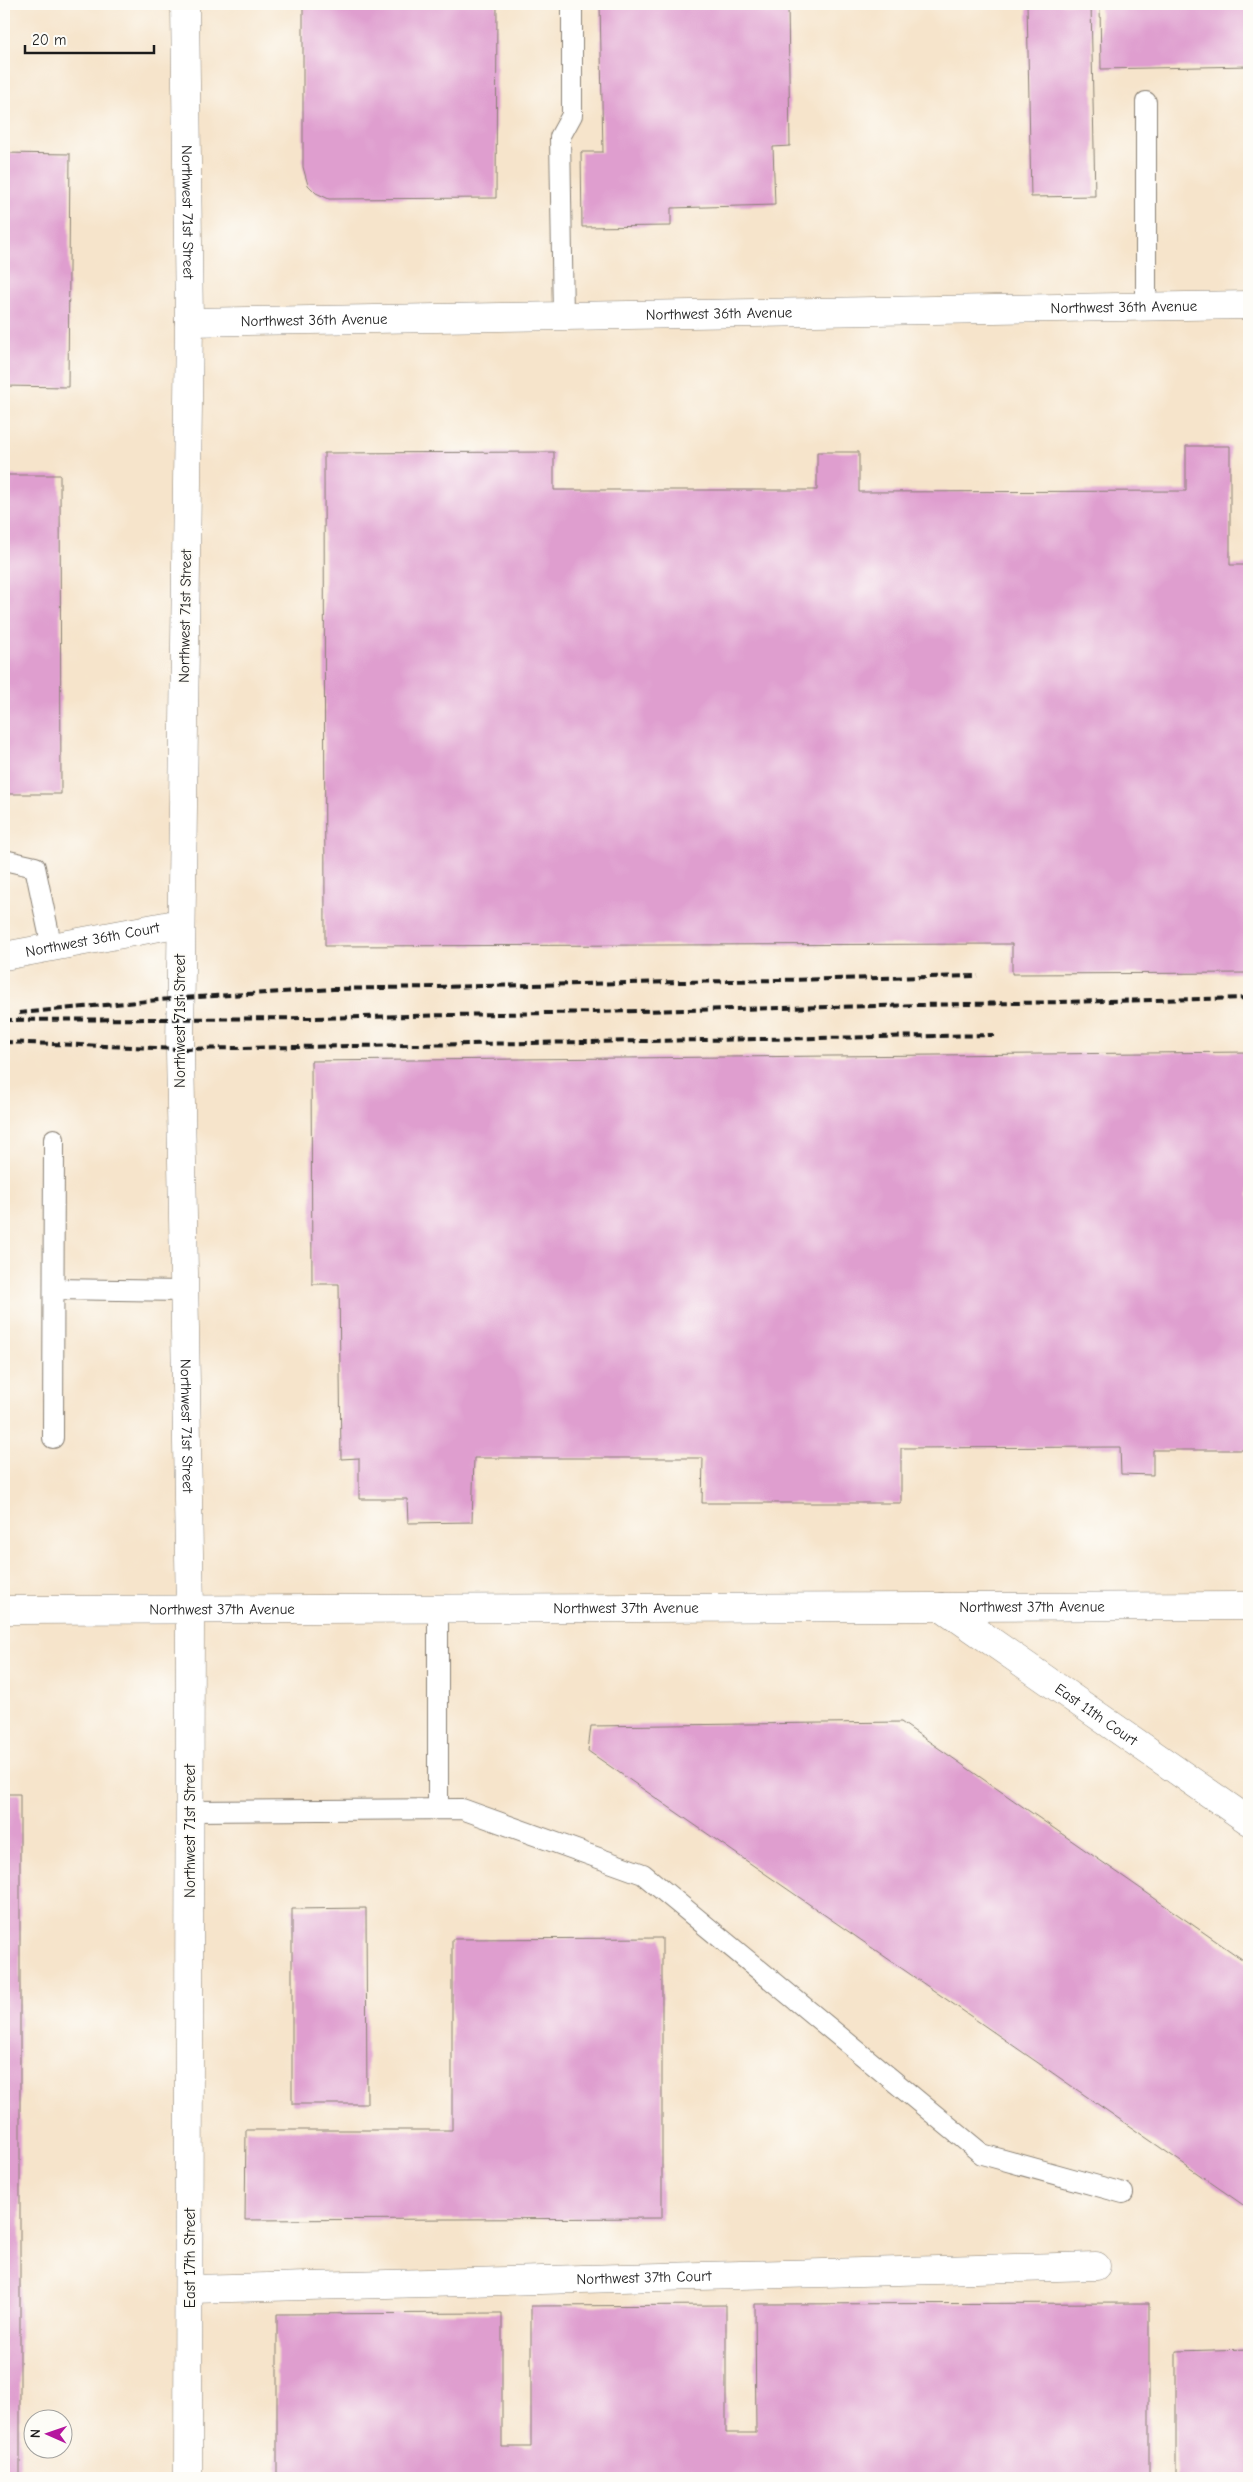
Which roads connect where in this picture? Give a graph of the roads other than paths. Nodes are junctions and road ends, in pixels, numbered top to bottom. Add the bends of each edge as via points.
1 (185, 4) edge
2 (572, 4) edge
3 (1146, 102) dead end
4 (1249, 305) edge
5 (1146, 306) junction
6 (563, 316) junction
7 (189, 322) junction
8 (4, 860) edge
9 (181, 923) junction
10 (52, 948) junction
11 (4, 956) edge
12 (54, 1138) dead end
13 (54, 1289) junction
14 (182, 1291) junction
15 (53, 1438) dead end
16 (1249, 1606) edge
17 (942, 1607) junction
18 (438, 1608) junction
19 (4, 1610) edge
20 (190, 1610) junction
21 (438, 1809) junction
22 (190, 1811) junction
23 (1249, 1821) edge
24 (190, 2038) joint
25 (1122, 2193) dead end
26 (1096, 2266) dead end
27 (190, 2289) junction
28 (188, 2478) edge

1 - 7 street, Northwest 71st Street
2 - 6 lane via 572,115 560,137
3 - 5 lane
4 - 5 street, Northwest 36th Avenue
5 - 6 street, Northwest 36th Avenue
6 - 7 street, Northwest 36th Avenue
7 - 9 street, Northwest 71st Street
8 - 10 lane via 35,867
9 - 10 street, Northwest 36th Court
9 - 14 street, Northwest 71st Street
10 - 11 street, Northwest 36th Court
12 - 13 lane
13 - 14 lane
13 - 15 lane
14 - 20 street, Northwest 71st Street
16 - 17 street, Northwest 37th Avenue
17 - 18 street, Northwest 37th Avenue
17 - 23 street, East 11th Court
18 - 20 street, Northwest 37th Avenue
18 - 21 lane
19 - 20 street, Northwest 37th Avenue
20 - 22 street, Northwest 71st Street
21 - 22 lane
21 - 25 lane via 462,1809 643,1874 982,2154
22 - 24 street, Northwest 71st Street
24 - 27 street, East 17th Street
26 - 27 street, Northwest 37th Court
27 - 28 street, East 17th Street

